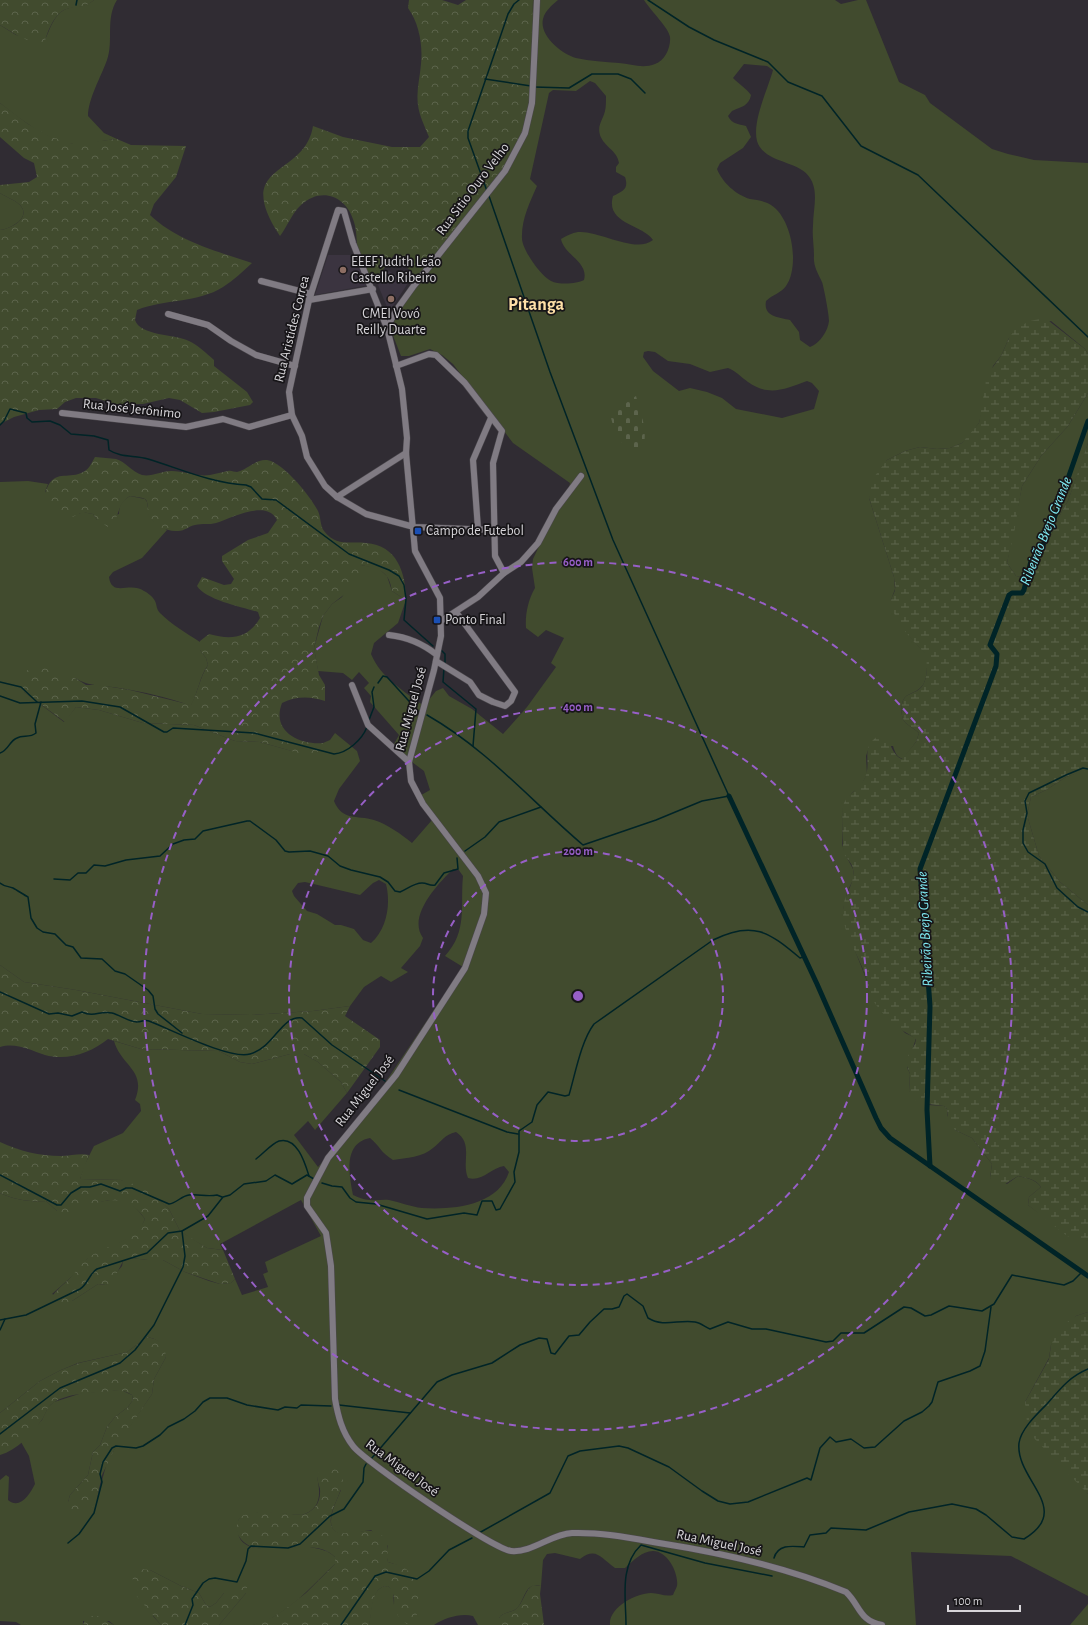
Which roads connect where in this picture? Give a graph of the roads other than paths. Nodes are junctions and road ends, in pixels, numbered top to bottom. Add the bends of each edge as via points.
1 (537, 0) edge
2 (341, 210) joint
3 (261, 280) dead end
4 (373, 289) junction
5 (310, 297) junction
6 (168, 314) dead end
7 (387, 328) junction
8 (295, 366) junction
9 (396, 366) junction
10 (62, 413) dead end
11 (292, 415) junction
12 (491, 418) junction
13 (406, 453) junction
14 (581, 476) dead end
15 (337, 496) junction
16 (414, 527) junction
17 (478, 529) junction
18 (495, 530) junction
19 (504, 573) junction
20 (456, 612) junction
21 (441, 621) junction
22 (389, 635) dead end
23 (437, 658) junction
24 (352, 685) dead end
25 (409, 762) junction
26 (882, 1625) edge

1 - 7 street, Rua Sitio Ouro Velho via 532,103 525,133 505,171 413,287
2 - 4 street, Rua Miguel José via 344,211 353,243
2 - 5 street, Rua Aristides Correa via 338,210
3 - 5 street
4 - 5 street
4 - 7 street, Rua Miguel José
5 - 8 street, Rua Aristides Correa
6 - 8 street via 208,325 256,355
7 - 9 street, Rua Miguel José
8 - 11 street, Rua Aristides Correa via 289,392
9 - 12 street via 429,354 436,354 465,383
9 - 13 street, Rua Miguel José via 402,389
10 - 11 street, Rua José Jerônimo via 186,427 223,419 249,427
11 - 15 street, Rua Aristides Correa via 302,436 306,457 325,486
12 - 17 street via 473,460
12 - 18 street via 502,431 493,463
13 - 15 street
13 - 16 street, Rua Miguel José
14 - 19 street via 556,509 538,543 521,562
15 - 16 street, Rua Aristides Correa via 366,514
16 - 17 street, Rua Aristides Correa
16 - 21 street, Rua Miguel José via 415,551 440,598
17 - 18 street, Rua Aristides Correa
18 - 19 street via 495,556
19 - 20 street via 478,597
20 - 21 street
20 - 23 street via 515,692 514,696 505,706 493,702 479,695 470,682
21 - 23 street, Rua Miguel José
22 - 23 street via 406,637 425,645
23 - 25 street, Rua Miguel José
24 - 25 street via 368,725
25 - 26 street, Rua Miguel José via 411,781 416,792 478,876 486,893 484,914 465,968 396,1075 328,1158 307,1198 307,1206 326,1233 331,1266 335,1398 345,1435 361,1455 469,1530 503,1549 522,1549 571,1533 619,1536 725,1554 783,1570 846,1592 868,1621

